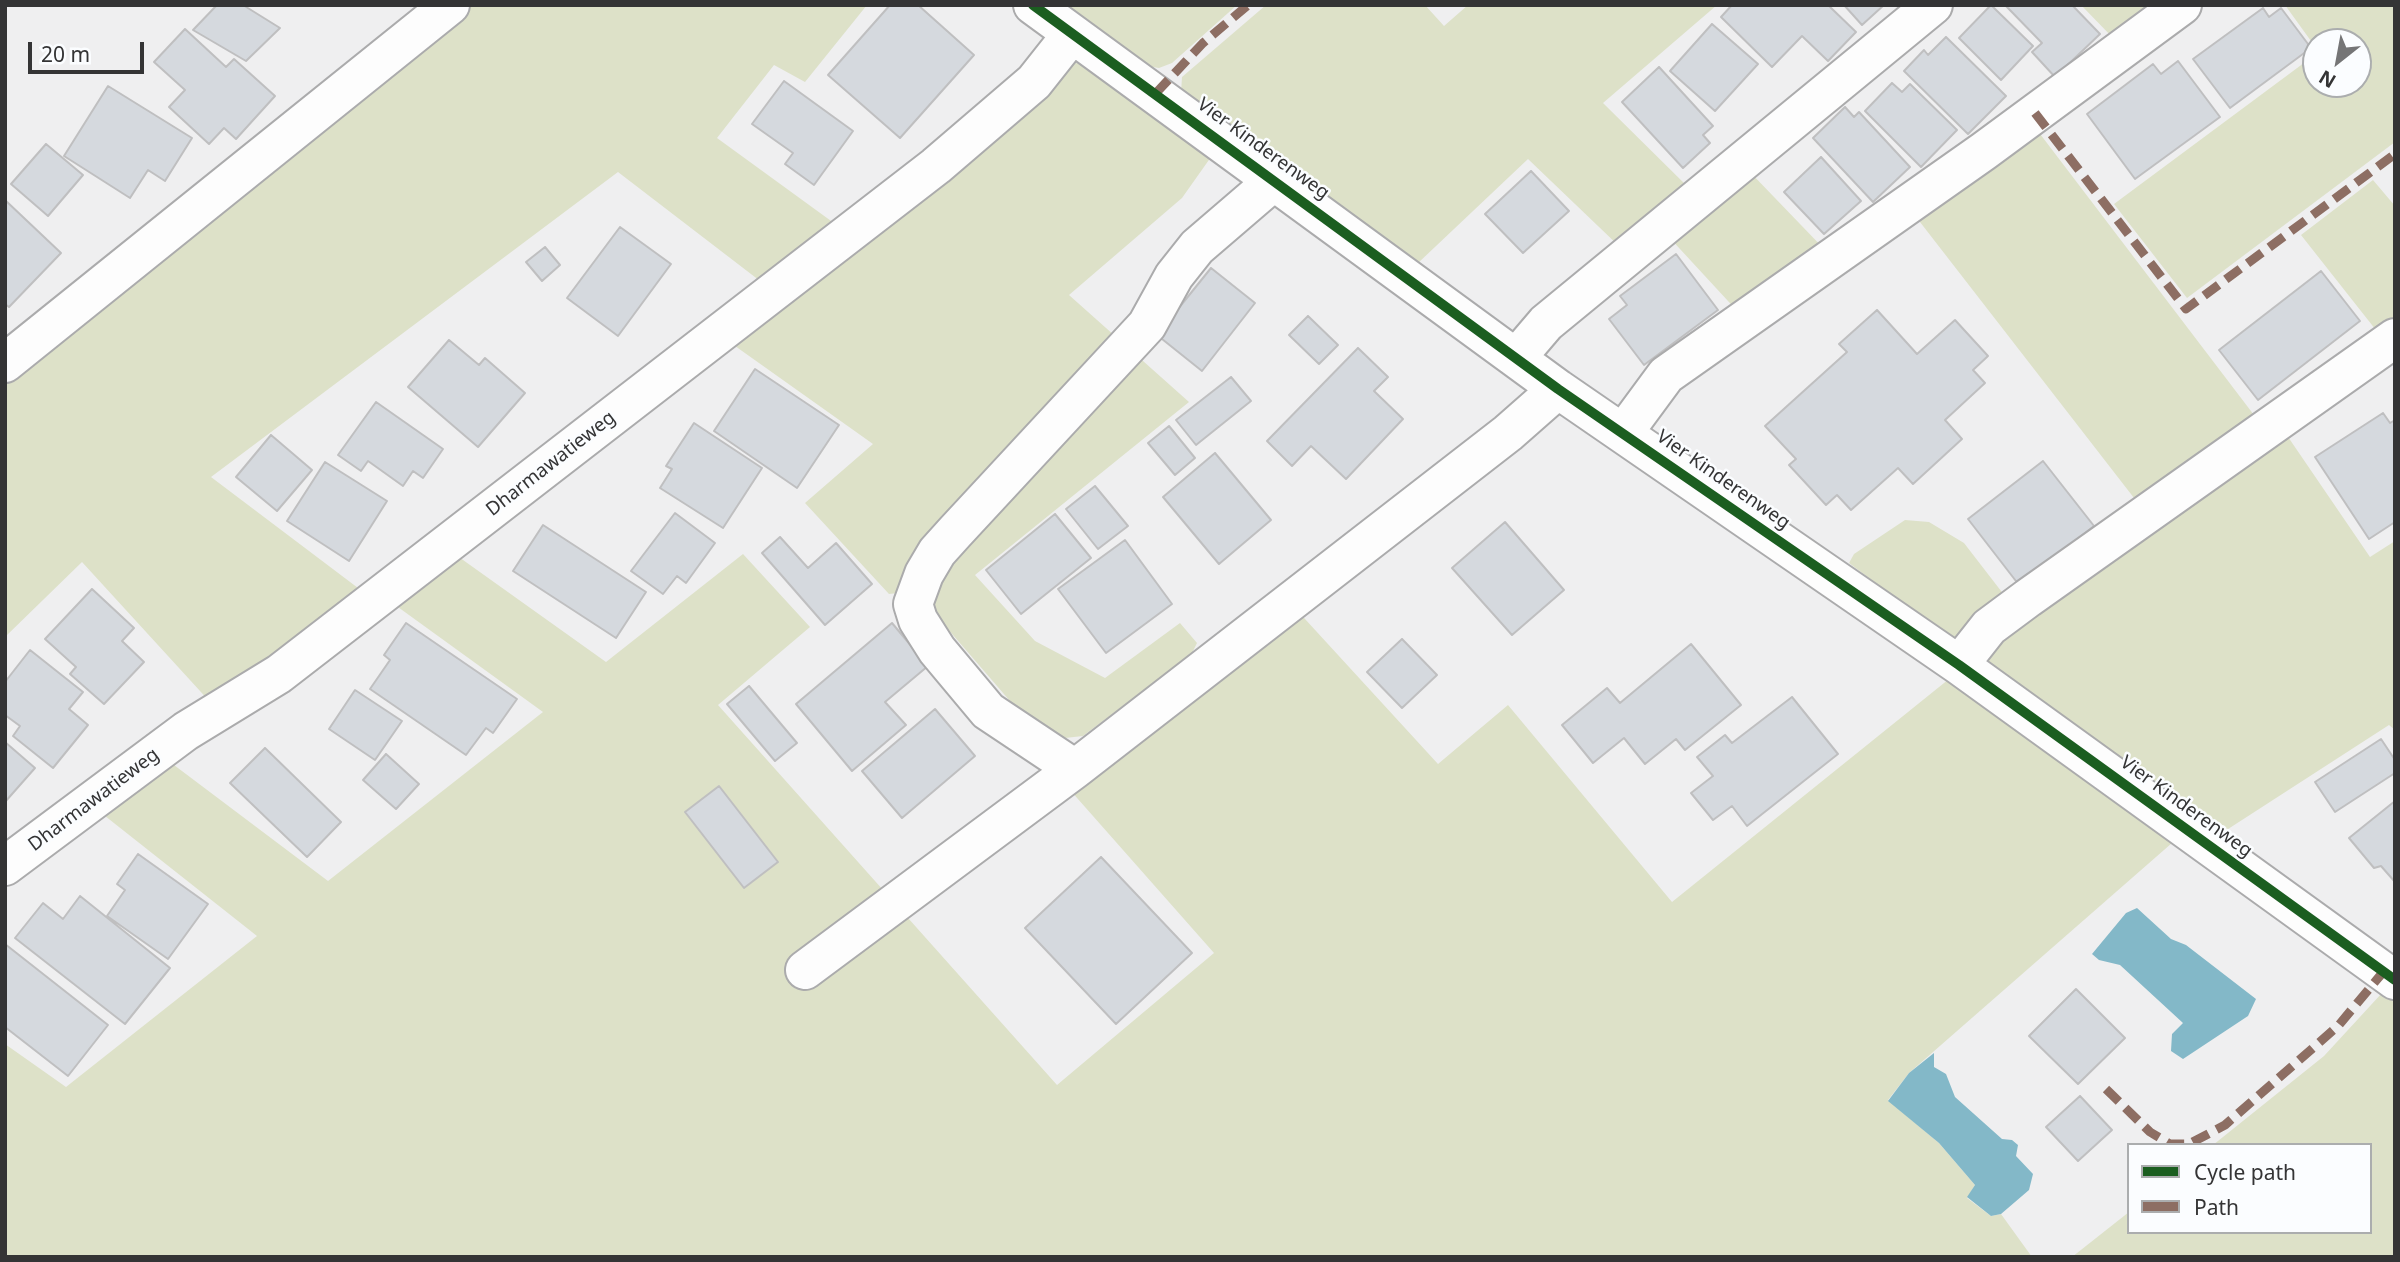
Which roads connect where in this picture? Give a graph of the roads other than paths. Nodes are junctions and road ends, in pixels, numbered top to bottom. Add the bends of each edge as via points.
1 (450, 5) edge
2 (1033, 5) edge
3 (1933, 5) edge
4 (2182, 5) edge
5 (1072, 34) junction
6 (1275, 180) junction
7 (2395, 338) edge
8 (1517, 357) junction
9 (5, 363) edge
10 (1558, 389) junction
11 (1624, 432) junction
12 (1959, 664) junction
13 (1076, 769) junction
14 (5, 866) edge
15 (805, 970) dead end
16 (2393, 976) edge

1 - 9 street
2 - 5 street, Vier Kinderenweg
3 - 8 street via 1546,323
4 - 11 street via 1666,375
5 - 6 street, Vier Kinderenweg
5 - 14 street, Dharmawatieweg via 1034,82 926,175 279,674 186,731
6 - 8 street, Vier Kinderenweg
6 - 13 street via 1197,247 1174,276 1147,325 937,552 918,586 913,604 918,620 959,678 988,711
7 - 12 street via 2028,598 1989,628
8 - 10 street, Vier Kinderenweg
10 - 11 street, Vier Kinderenweg
10 - 13 street via 1508,433
11 - 12 street, Vier Kinderenweg
12 - 16 street, Vier Kinderenweg
13 - 15 street

